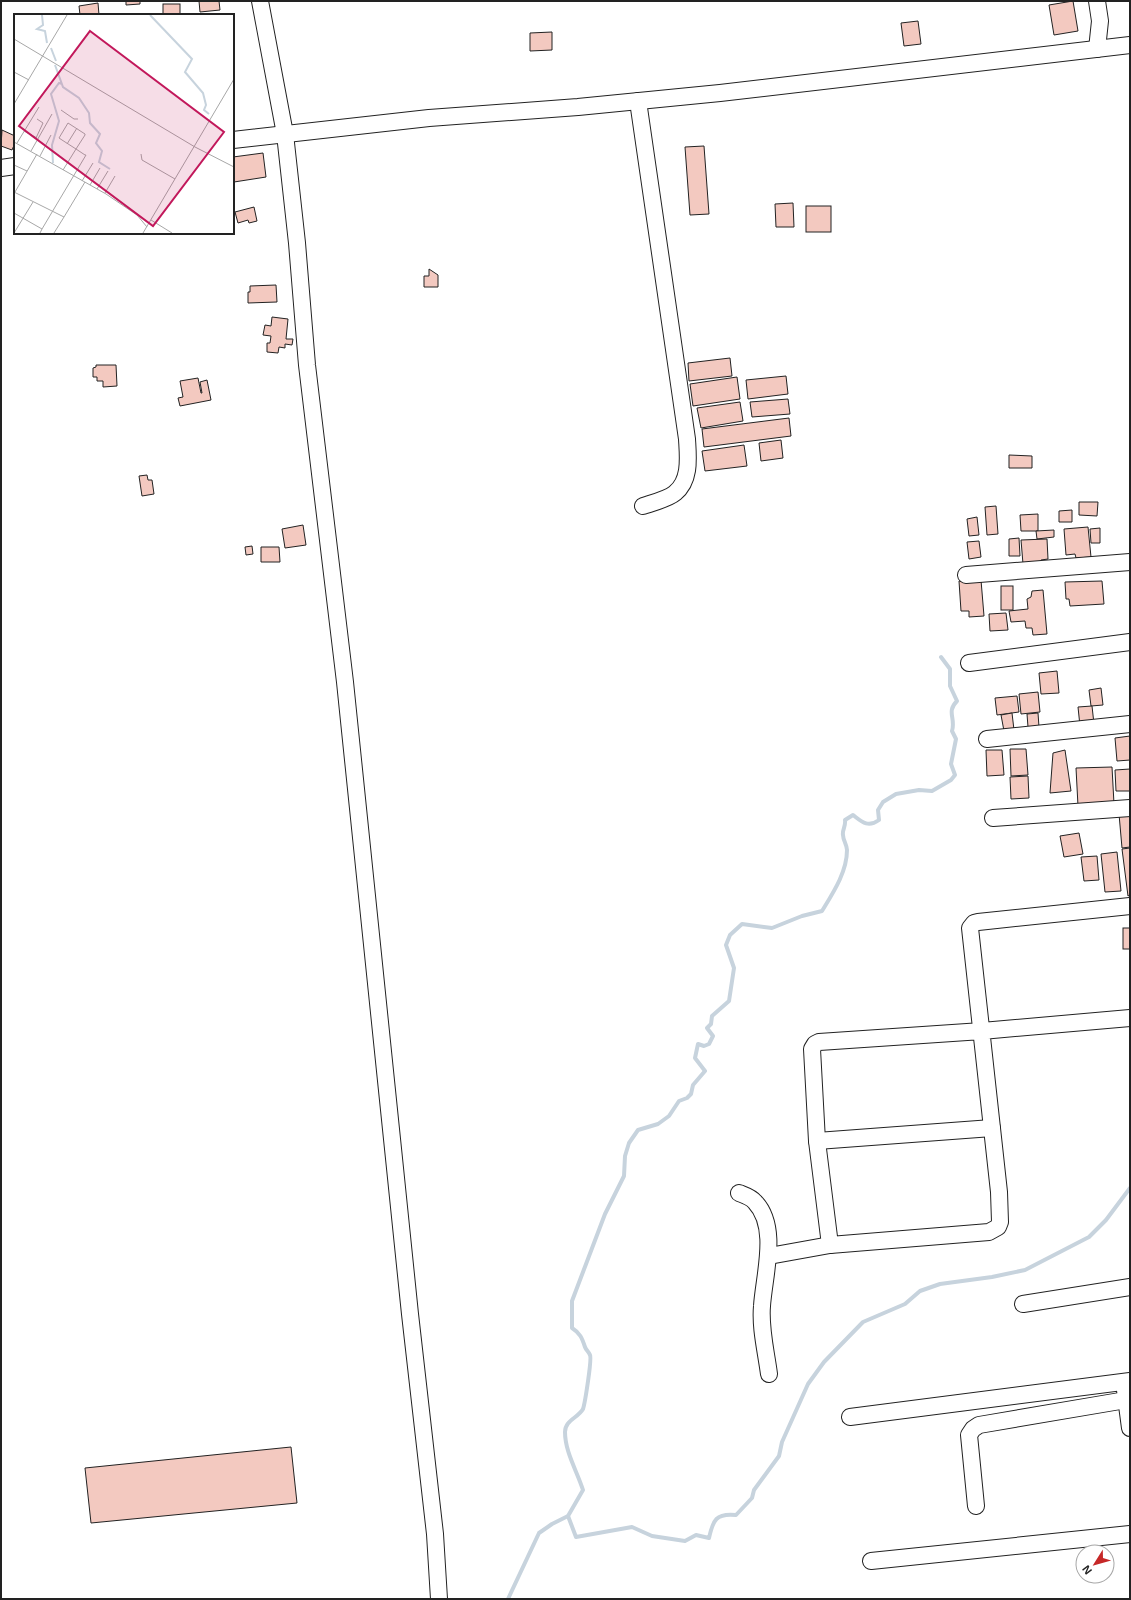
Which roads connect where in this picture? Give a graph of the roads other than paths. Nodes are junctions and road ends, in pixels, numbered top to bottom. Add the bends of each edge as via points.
1 (260, 1) edge
2 (1097, 1) edge
3 (1130, 45) edge
4 (1097, 50) junction
5 (638, 101) junction
6 (286, 134) junction
7 (234, 140) edge
8 (14, 166) edge
9 (1, 168) edge
10 (643, 506) dead end
11 (1130, 562) edge
12 (966, 575) dead end
13 (1130, 642) edge
14 (969, 663) dead end
15 (1130, 724) edge
16 (987, 739) dead end
17 (1130, 808) edge
18 (993, 818) dead end
19 (1130, 906) edge
20 (1130, 1018) edge
21 (982, 1031) junction
22 (992, 1128) junction
23 (817, 1141) junction
24 (739, 1192) dead end
25 (830, 1245) junction
26 (769, 1256) junction
27 (1130, 1287) edge
28 (1023, 1304) dead end
29 (769, 1374) dead end
30 (1127, 1382) edge
31 (1126, 1400) junction
32 (850, 1417) dead end
33 (1130, 1428) edge
34 (976, 1506) dead end
35 (1130, 1534) edge
36 (871, 1561) dead end
37 (438, 1599) edge

1 - 6 street
2 - 4 street via 1100,21
3 - 4 street
4 - 5 street
5 - 6 street via 429,118
5 - 10 street via 689,464 683,484 675,494
6 - 7 street
6 - 37 street via 307,364 345,682 435,1534
8 - 9 street
11 - 12 street
13 - 14 street
15 - 16 street
17 - 18 street
19 - 21 street via 974,923 970,928
20 - 21 street
21 - 22 street
21 - 23 street via 815,1044 812,1049
22 - 23 street
22 - 25 street via 1000,1222 994,1230
23 - 25 street
24 - 26 street via 754,1200 763,1212
25 - 26 street
26 - 29 street via 762,1306
27 - 28 street
30 - 31 street
30 - 32 street
31 - 33 street
31 - 34 street via 979,1425 973,1429 969,1435
35 - 36 street

